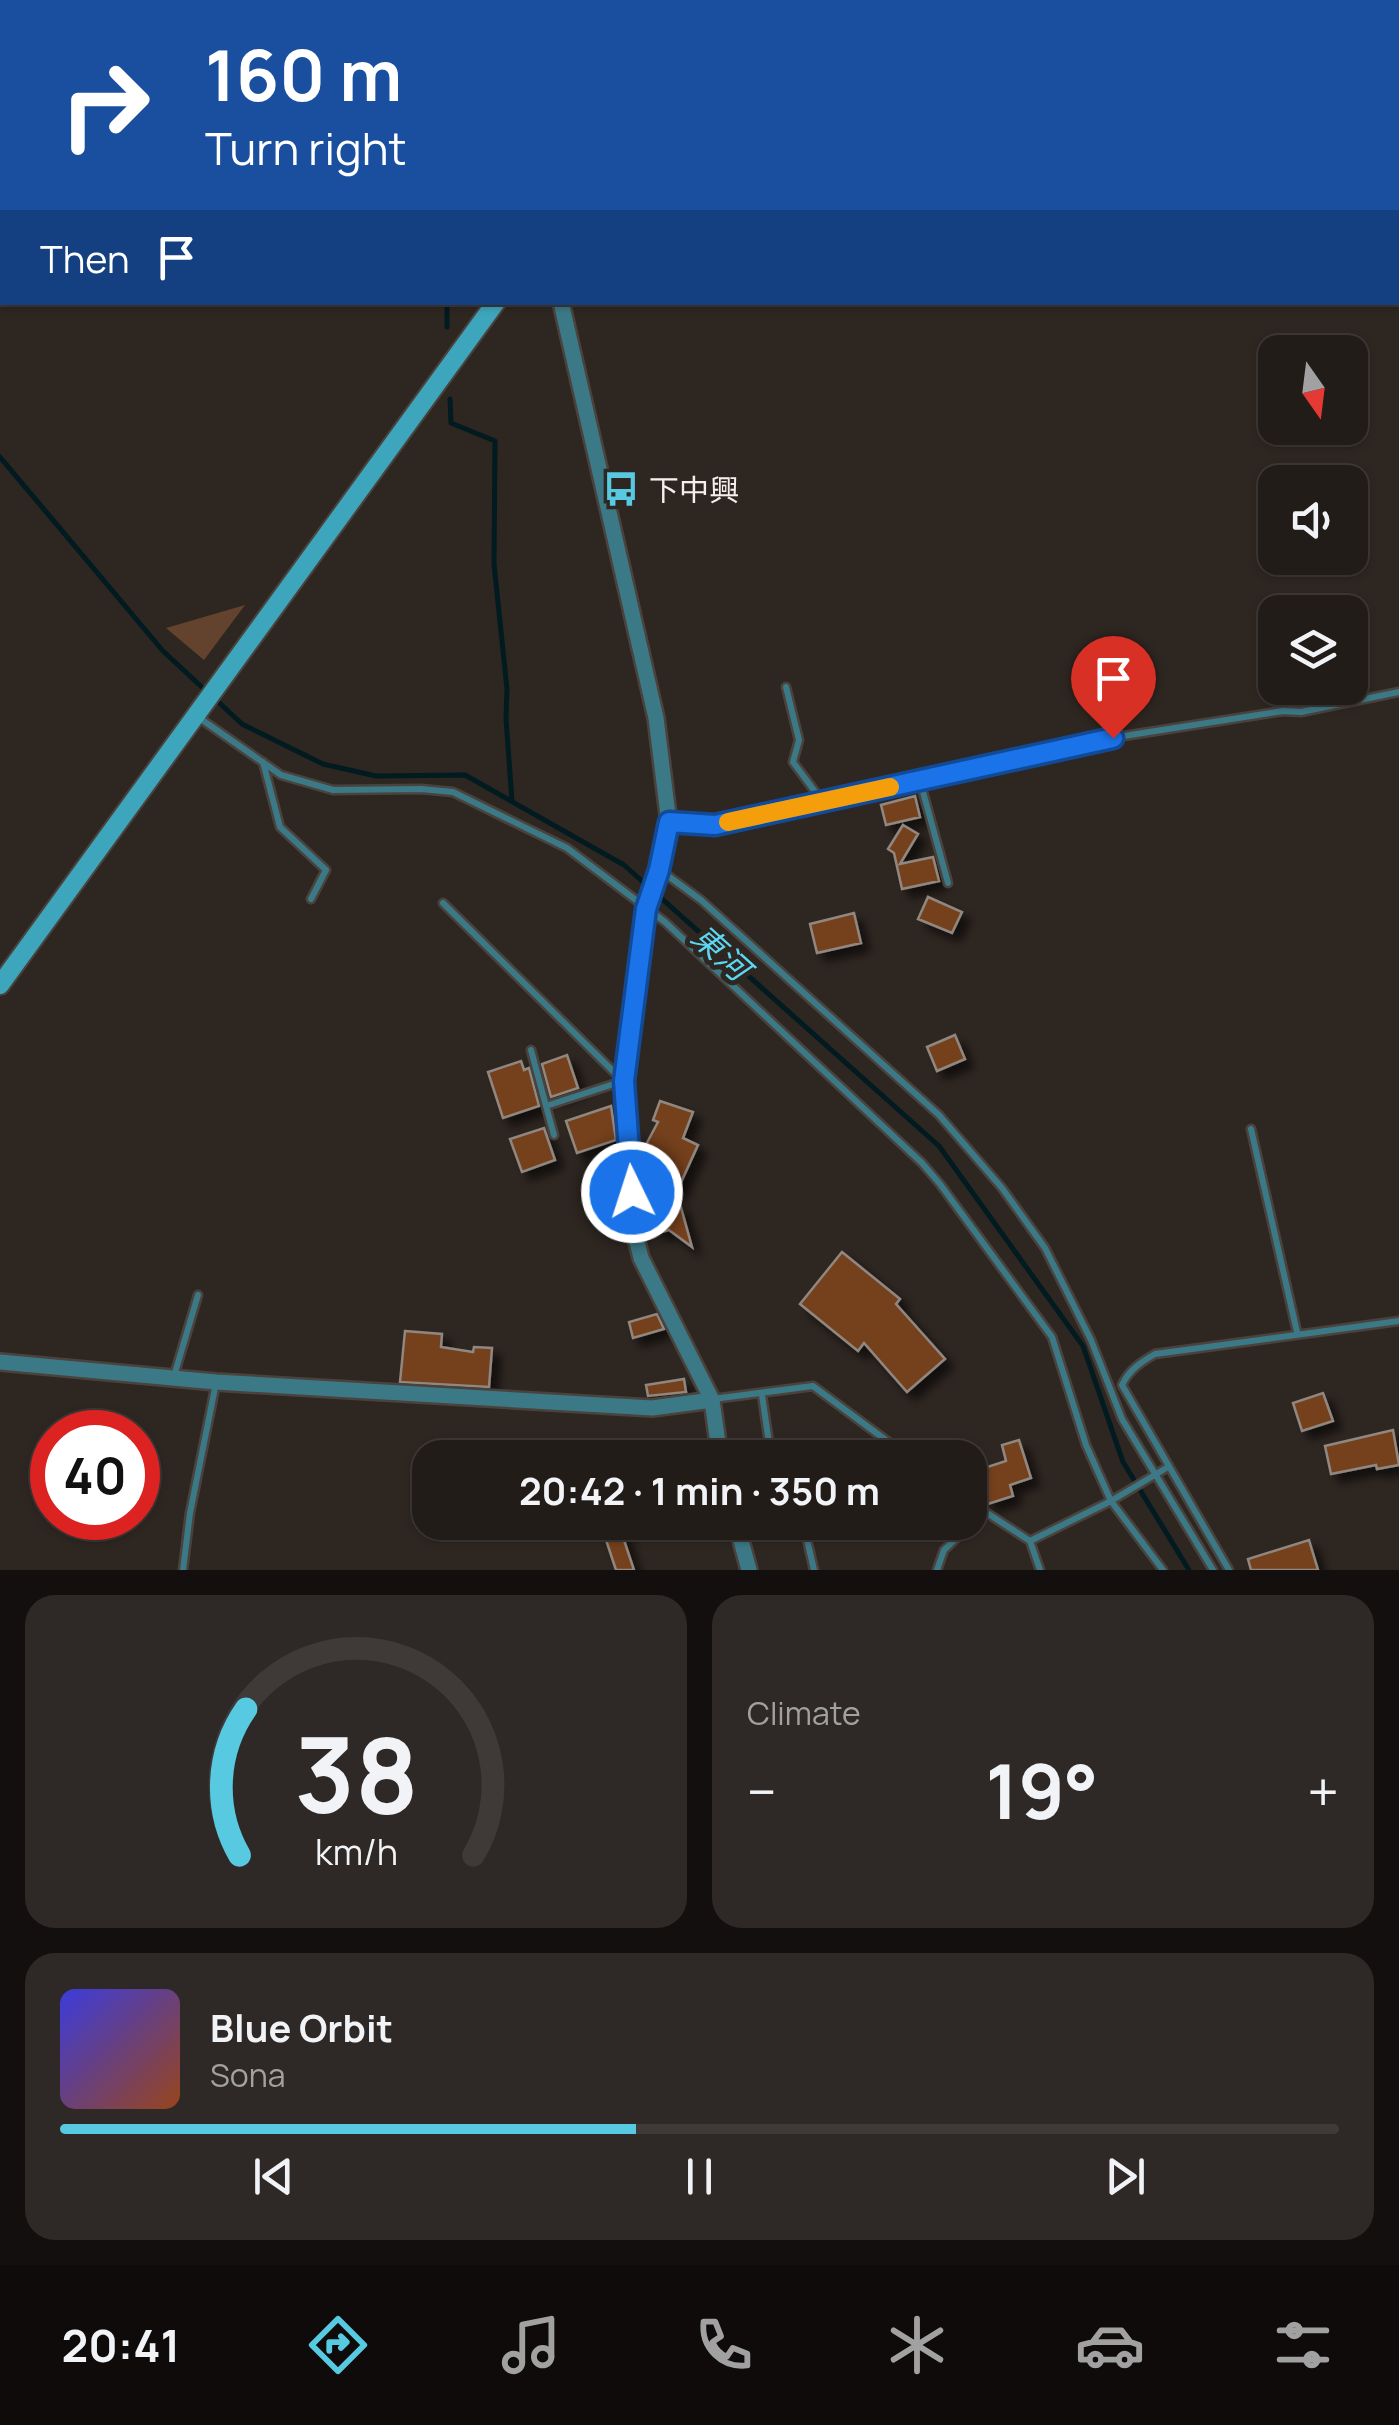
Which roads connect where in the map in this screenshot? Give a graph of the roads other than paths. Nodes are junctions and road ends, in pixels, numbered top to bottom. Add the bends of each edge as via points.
1 (494, 305) edge
2 (563, 305) edge
3 (786, 687) dead end
4 (1399, 692) edge
5 (197, 716) junction
6 (263, 761) junction
7 (920, 781) junction
8 (822, 801) junction
9 (669, 822) junction
10 (659, 870) junction
11 (948, 883) dead end
12 (312, 899) dead end
13 (442, 903) dead end
14 (646, 909) junction
15 (0, 985) edge
16 (531, 1050) dead end
17 (624, 1081) junction
18 (546, 1106) junction
19 (1251, 1129) dead end
20 (554, 1136) dead end
21 (198, 1295) dead end
22 (1399, 1321) edge
23 (1297, 1332) junction
24 (0, 1362) edge
25 (174, 1378) junction
26 (216, 1382) junction
27 (762, 1394) junction
28 (712, 1400) junction
29 (718, 1440) edge
30 (769, 1440) edge
31 (886, 1440) edge
32 (1168, 1468) junction
33 (1155, 1477) junction
34 (1115, 1499) junction
35 (987, 1514) edge
36 (741, 1540) edge
37 (807, 1540) edge
38 (955, 1540) edge
39 (1030, 1542) junction
40 (183, 1570) edge
41 (749, 1570) edge
42 (814, 1570) edge
43 (937, 1570) edge
44 (1040, 1570) edge
45 (1163, 1570) edge
46 (1213, 1570) edge
47 (1229, 1570) edge

1 - 5 main road
2 - 9 street via 656,718
3 - 8 lane via 799,740 793,762
4 - 7 lane via 1079,743
5 - 6 lane
5 - 15 main road
6 - 12 lane via 280,827 326,870
6 - 14 lane via 281,775 333,790 452,792 567,848
7 - 8 lane
7 - 11 lane
8 - 9 lane via 715,825
9 - 10 street
10 - 14 street
10 - 33 lane via 940,1115 1002,1188 1045,1248
13 - 17 lane
14 - 17 street
14 - 34 lane via 940,1184 1052,1337 1086,1445
16 - 18 lane
17 - 18 lane
17 - 28 street via 641,1258
18 - 20 lane
19 - 23 lane
21 - 25 lane
22 - 23 lane
23 - 32 lane via 1155,1354 1135,1366 1122,1385
24 - 25 street
25 - 26 street
26 - 28 street via 652,1408
26 - 40 lane
27 - 28 lane
27 - 30 lane
27 - 31 lane via 813,1386
28 - 29 street
32 - 33 lane
32 - 47 lane
33 - 34 lane
33 - 46 lane
34 - 39 lane
34 - 45 lane
35 - 39 lane
36 - 41 street
37 - 42 lane
38 - 43 lane
39 - 44 lane

